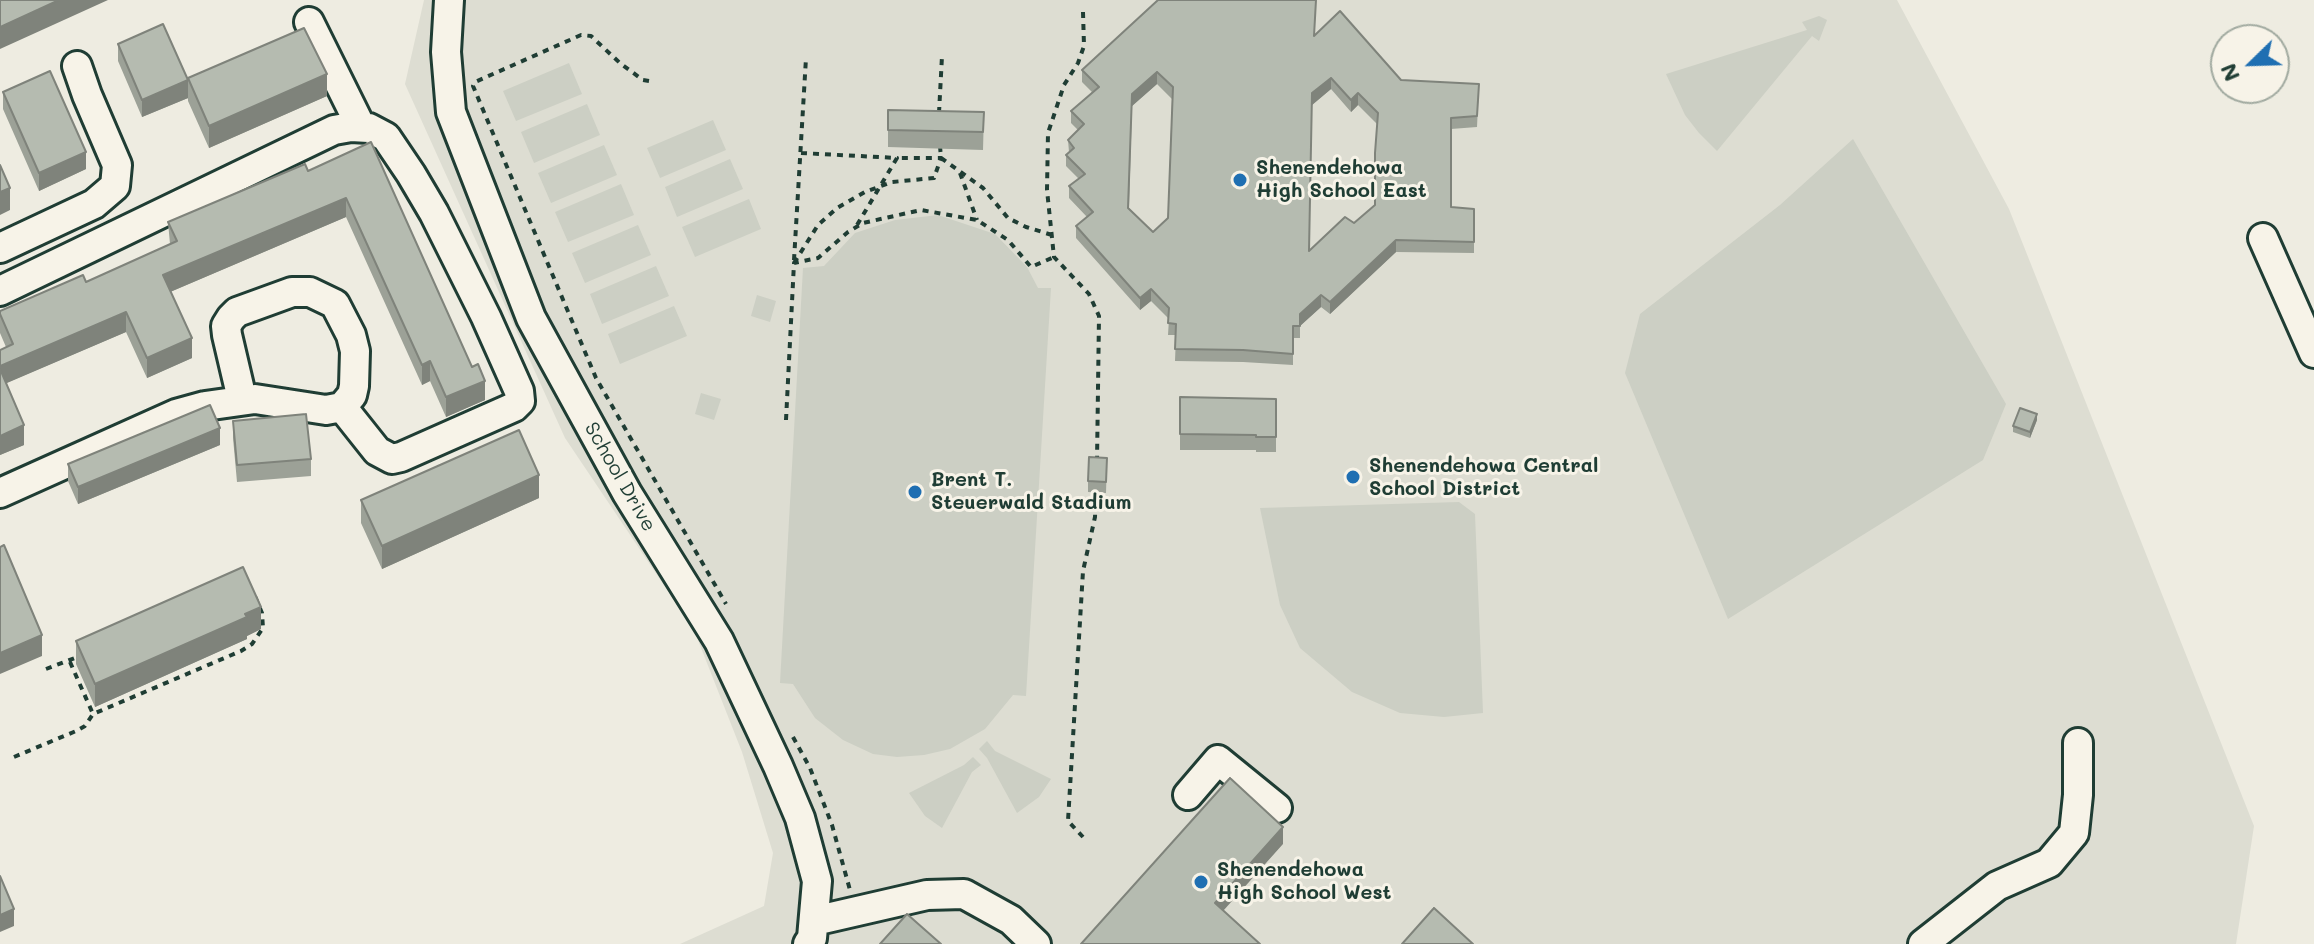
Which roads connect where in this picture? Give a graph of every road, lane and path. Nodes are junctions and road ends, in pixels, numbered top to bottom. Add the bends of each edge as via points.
1 (449, 0) edge
2 (1083, 12) dead end
3 (309, 22) dead end
4 (942, 56) dead end
5 (806, 58) dead end
6 (77, 66) dead end
7 (649, 81) dead end
8 (939, 120) edge
9 (361, 127) junction
10 (940, 133) edge
11 (801, 153) junction
12 (897, 158) junction
13 (941, 158) junction
14 (959, 171) junction
15 (879, 187) junction
16 (977, 220) junction
17 (856, 227) junction
18 (1052, 235) junction
19 (2263, 238) dead end
20 (0, 248) edge
21 (1054, 257) junction
22 (794, 263) junction
23 (0, 291) edge
24 (2314, 353) edge
25 (242, 399) junction
26 (342, 407) junction
27 (786, 420) dead end
28 (1096, 471) edge
29 (1096, 486) edge
30 (0, 493) edge
31 (250, 588) edge
32 (729, 611) dead end
33 (84, 654) edge
34 (69, 661) junction
35 (46, 669) dead end
36 (93, 714) junction
37 (791, 733) dead end
38 (2078, 743) dead end
39 (14, 757) dead end
40 (1188, 795) dead end
41 (1277, 808) dead end
42 (1083, 837) dead end
43 (850, 892) dead end
44 (811, 932) edge
45 (1036, 944) edge
46 (1923, 944) edge

1 - 44 street, School Drive via 451,112 509,264 531,318 627,493 719,641 778,766 800,818 817,881
2 - 18 path via 1084,46 1048,133
3 - 9 street
4 - 8 path
5 - 11 path
6 - 20 street via 117,165 115,186 94,204
7 - 32 path via 591,36 581,35 473,86 596,378
9 - 23 street via 334,130
9 - 26 street via 386,137 434,213 486,317 520,401 392,459 377,451
10 - 13 path
11 - 12 path
11 - 22 path
12 - 13 path
12 - 15 path
13 - 14 path
13 - 15 path via 934,178
14 - 16 path
14 - 18 path via 983,188 1008,218
15 - 17 path
15 - 22 path via 837,208 818,225
16 - 17 path via 921,210
16 - 21 path via 1008,240 1031,267
17 - 22 path via 818,258
18 - 21 path
19 - 24 street
21 - 28 path via 1089,294 1099,316
22 - 27 path
25 - 26 street via 326,410
25 - 26 street via 227,335 231,318 280,295 310,292 335,304 351,335 354,386
25 - 30 street via 176,414
29 - 42 path via 1083,571 1068,821
31 - 36 path via 258,599 263,628 252,644
33 - 34 path
34 - 35 path
34 - 36 path
36 - 39 path via 76,731
37 - 43 path via 832,825
38 - 46 street via 2074,833 2049,863 1997,886
40 - 41 street via 1218,760
44 - 45 street via 927,895 964,894 1011,920

